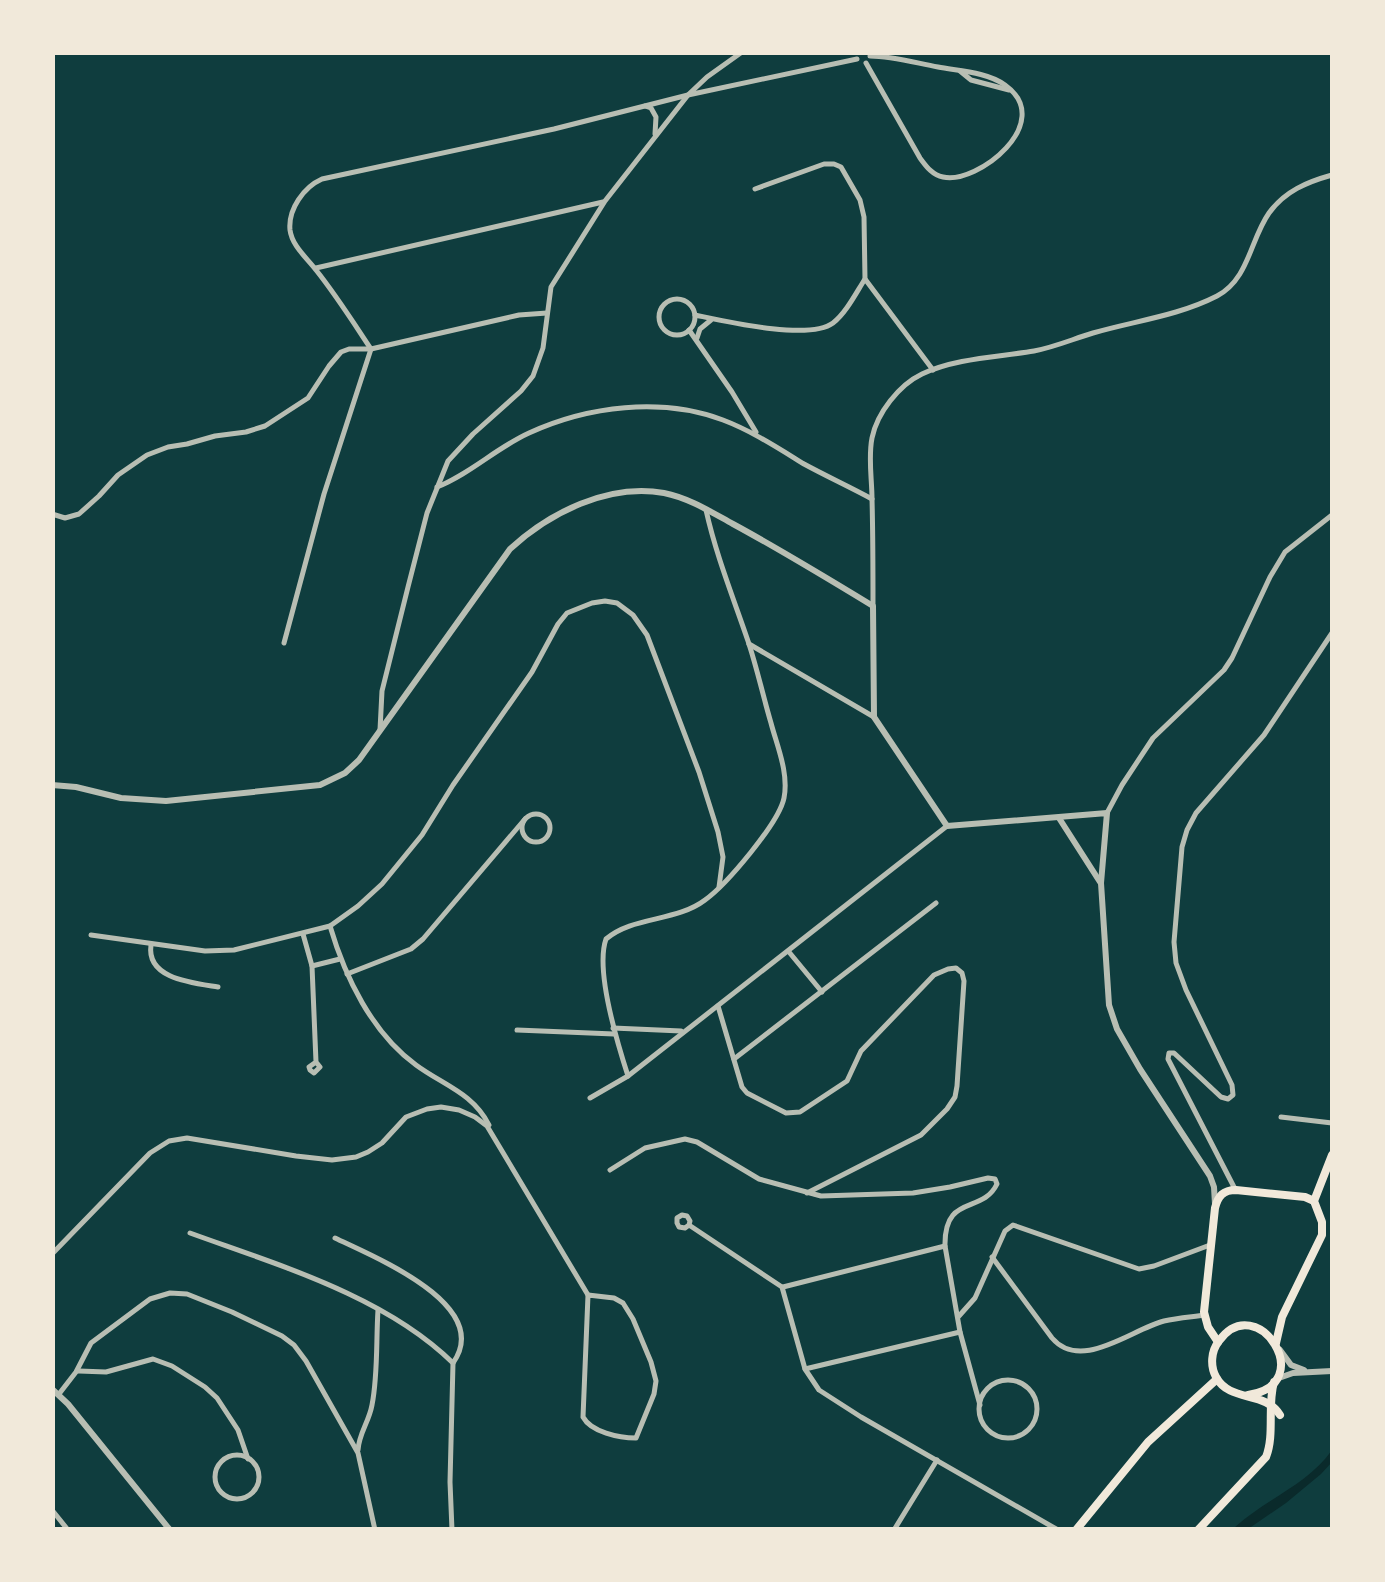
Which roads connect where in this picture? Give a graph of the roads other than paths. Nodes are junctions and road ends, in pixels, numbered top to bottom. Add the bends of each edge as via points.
1 (742, 52) edge
2 (858, 56) edge
3 (868, 57) edge
4 (688, 94) junction
5 (643, 106) junction
6 (655, 137) junction
7 (1332, 175) edge
8 (755, 189) dead end
9 (606, 201) junction
10 (316, 268) junction
11 (865, 279) junction
12 (547, 313) junction
13 (695, 316) junction
14 (714, 320) junction
15 (689, 330) junction
16 (700, 345) junction
17 (371, 348) junction
18 (933, 370) junction
19 (757, 435) junction
20 (437, 486) junction
21 (872, 499) junction
22 (706, 510) junction
23 (52, 514) edge
24 (1332, 515) edge
25 (873, 606) junction
26 (1332, 633) edge
27 (284, 643) dead end
28 (749, 644) junction
29 (874, 718) junction
30 (380, 733) junction
31 (52, 785) edge
32 (1107, 814) junction
33 (1059, 818) junction
34 (526, 819) junction
35 (947, 826) junction
36 (1101, 883) junction
37 (719, 887) junction
38 (936, 903) dead end
39 (330, 926) junction
40 (303, 934) junction
41 (91, 935) dead end
42 (151, 944) junction
43 (789, 951) junction
44 (340, 958) junction
45 (312, 966) junction
46 (347, 974) junction
47 (218, 988) dead end
48 (822, 992) junction
49 (718, 1006) junction
50 (517, 1030) dead end
51 (614, 1031) junction
52 (684, 1031) junction
53 (734, 1059) junction
54 (316, 1062) dead end
55 (628, 1076) junction
56 (468, 1098) junction
57 (590, 1098) dead end
58 (466, 1112) junction
59 (1280, 1117) dead end
60 (1332, 1123) edge
61 (497, 1141) junction
62 (1332, 1155) edge
63 (610, 1170) dead end
64 (1206, 1170) junction
65 (1234, 1190) junction
66 (807, 1193) junction
67 (1314, 1201) junction
68 (1215, 1208) junction
69 (690, 1225) dead end
70 (190, 1233) dead end
71 (336, 1238) dead end
72 (1210, 1245) junction
73 (945, 1246) junction
74 (52, 1254) edge
75 (992, 1257) junction
76 (782, 1287) junction
77 (588, 1294) junction
78 (378, 1310) junction
79 (1204, 1316) junction
80 (958, 1318) junction
81 (960, 1332) junction
82 (1218, 1342) junction
83 (1277, 1345) junction
84 (84, 1356) junction
85 (453, 1364) junction
86 (804, 1369) junction
87 (93, 1371) junction
88 (1332, 1371) edge
89 (76, 1372) junction
90 (1315, 1372) junction
91 (1217, 1378) junction
92 (1275, 1380) junction
93 (56, 1391) edge
94 (1248, 1396) junction
95 (1270, 1403) junction
96 (980, 1405) junction
97 (1280, 1415) dead end
98 (358, 1453) junction
99 (248, 1458) junction
100 (937, 1460) junction
101 (52, 1510) edge
102 (900, 1521) junction
103 (68, 1530) edge
104 (170, 1530) edge
105 (375, 1530) edge
106 (452, 1530) edge
107 (894, 1530) edge
108 (903, 1530) edge
109 (1058, 1530) edge
110 (1076, 1530) edge
111 (1198, 1530) edge

1 - 4 street
2 - 3 street via 862,63
2 - 4 street
3 - 3 street via 920,158 944,178 976,169 1021,126 1019,100 994,79
4 - 5 street
4 - 6 street
5 - 6 street via 655,114
5 - 10 street via 311,184 290,231
6 - 9 street
7 - 18 street via 1278,203 1245,266 1218,296 1058,346
8 - 11 street via 824,164 842,167 862,209
9 - 10 street
9 - 12 street via 555,277
10 - 17 street
11 - 14 street via 823,328
11 - 18 street
12 - 17 street
12 - 20 street via 533,376 448,460
13 - 14 street
13 - 15 street
13 - 15 street via 678,298 659,312 668,333
14 - 16 street via 700,328
15 - 16 street
16 - 19 street
17 - 23 street via 345,350 308,398 264,426 140,458 78,514
17 - 27 street
18 - 21 street via 912,380 882,413 871,444
19 - 20 street via 693,412 590,412 528,433
19 - 21 street
20 - 30 street via 382,690
21 - 25 street
22 - 25 street
22 - 28 street
22 - 30 street via 671,494 633,492 569,508 536,526 510,549
24 - 32 street via 1285,552 1224,670 1152,738
25 - 29 street
26 - 65 street via 1264,735 1196,813 1182,846 1176,963 1233,1094 1221,1097 1179,1056 1168,1054
28 - 29 street
28 - 37 street via 785,791 774,820
29 - 35 street
30 - 31 street via 345,773 306,788 144,802
32 - 33 street
32 - 36 street
33 - 35 street
33 - 36 street
34 - 34 street via 526,837 546,836 545,817
34 - 46 street via 423,940
35 - 43 street
36 - 64 street via 1106,990 1114,1019
37 - 39 street via 720,841 647,636 626,607 600,601 564,617 405,857 370,896
37 - 51 street via 690,909 606,939 602,957
38 - 48 street
39 - 40 street
39 - 44 street
40 - 42 street via 206,952
40 - 45 street
41 - 42 street
42 - 47 street via 152,959 166,974
43 - 48 street
43 - 49 street
44 - 45 street
44 - 46 street
45 - 54 street
46 - 56 street via 403,1054
48 - 53 street
49 - 52 street
49 - 53 street
50 - 51 street
51 - 52 street
51 - 55 street
52 - 55 street
53 - 66 street via 748,1093 786,1113 800,1112 848,1082 861,1051 934,976 948,968 962,973 952,1102 921,1135
55 - 57 street
56 - 58 street via 472,1109
56 - 61 street
58 - 61 street
58 - 74 street via 418,1112 373,1149 338,1160 173,1140 146,1157
59 - 60 street
61 - 77 street
62 - 67 main road
63 - 66 street via 652,1146 688,1140 759,1179
64 - 65 street
64 - 68 street
65 - 67 main road
65 - 68 main road via 1222,1194
66 - 73 street via 913,1193 996,1180 991,1193 951,1216
67 - 83 main road via 1322,1235 1280,1324
68 - 72 main road
69 - 76 street
70 - 78 street via 321,1281
71 - 85 street via 414,1279 452,1312 462,1343
72 - 75 street via 1140,1268 1013,1225
72 - 79 main road
73 - 76 street
73 - 80 street
75 - 79 street via 1052,1338 1070,1352 1162,1321
75 - 80 street via 976,1298
76 - 86 street
77 - 77 street via 582,1416 590,1426 636,1438 652,1401 653,1369 623,1302
78 - 85 street
78 - 98 street via 374,1396
79 - 82 main road
80 - 81 street
81 - 86 street
81 - 96 street
82 - 83 main road via 1250,1326
82 - 91 main road via 1212,1360
83 - 90 street via 1291,1365
83 - 92 main road
84 - 87 street
84 - 89 street
84 - 98 street via 143,1302 187,1294 294,1345
85 - 106 street
86 - 100 street via 819,1390
87 - 89 street
87 - 99 street via 153,1359 180,1370 217,1398
88 - 90 street
89 - 93 street
90 - 92 street
91 - 94 main road
91 - 110 main road via 1148,1442
92 - 94 main road
92 - 95 main road
93 - 104 street
94 - 95 main road
95 - 97 main road
95 - 111 main road via 1266,1457
96 - 96 street via 987,1429 1006,1438 1026,1432 1037,1412 1031,1392 1013,1381 994,1384
98 - 105 street
99 - 99 street via 231,1456 218,1466 222,1494 241,1499 254,1492 258,1474
100 - 102 street
100 - 109 street
101 - 103 street
102 - 107 street
102 - 108 street

